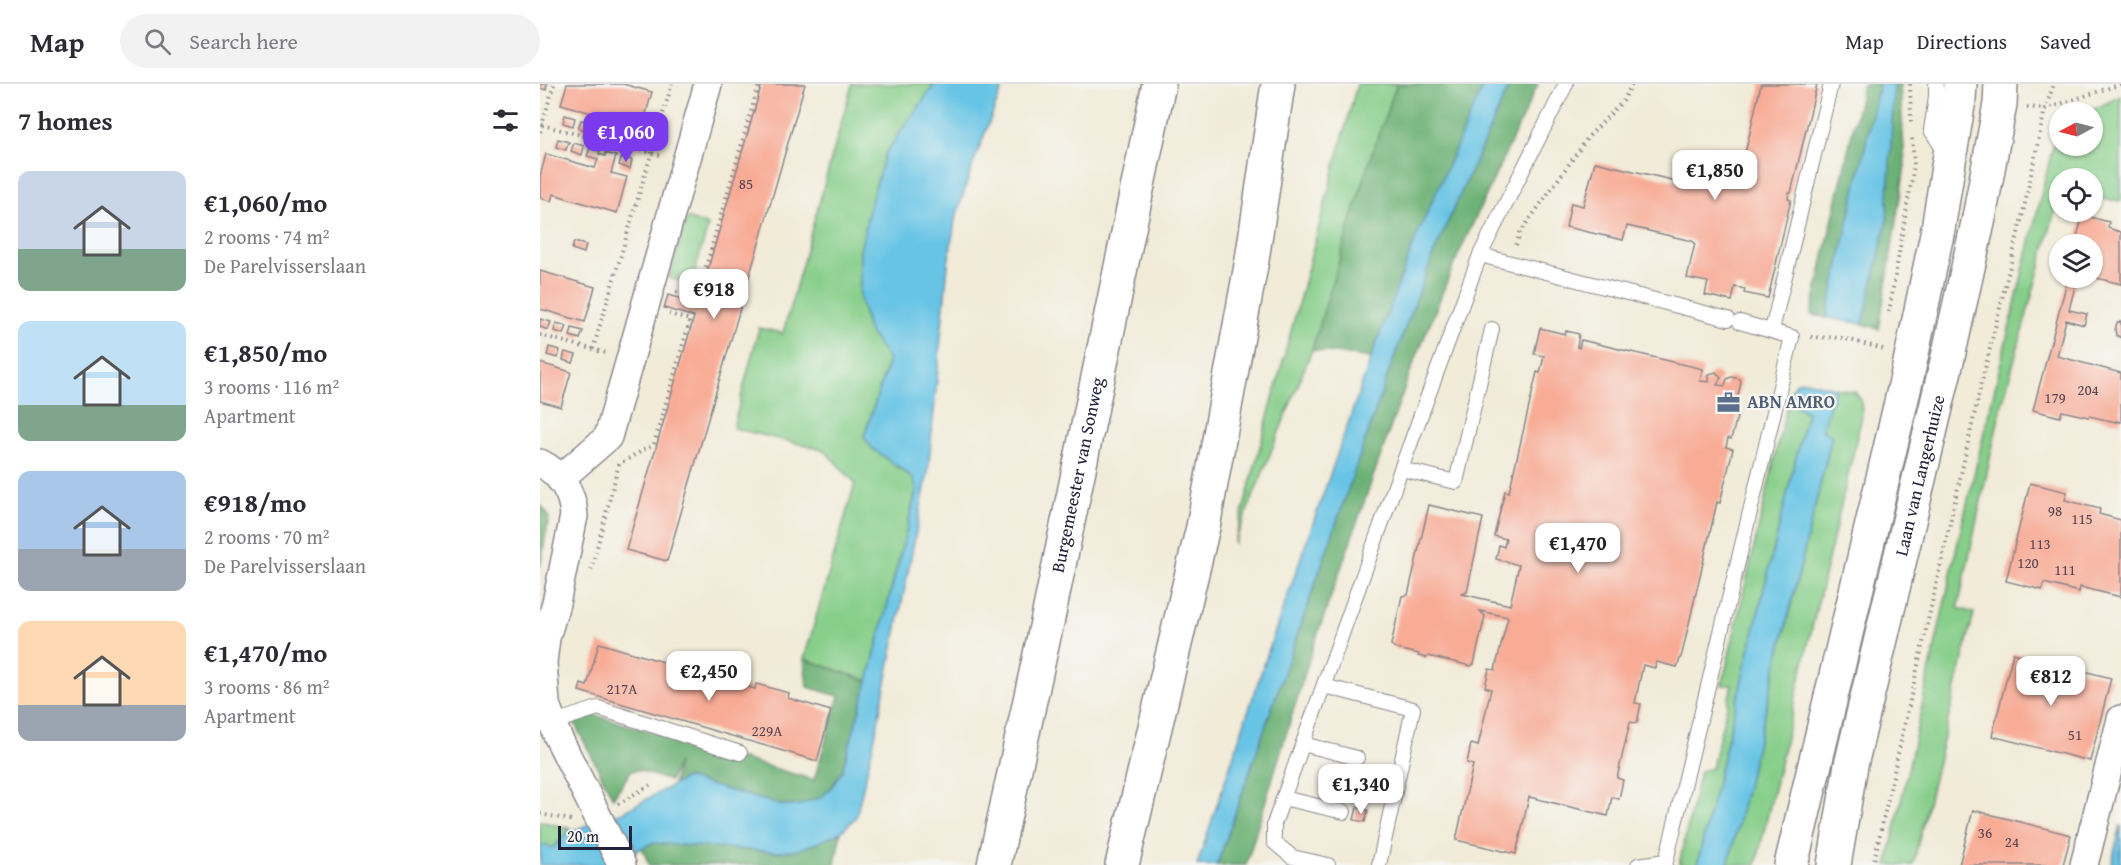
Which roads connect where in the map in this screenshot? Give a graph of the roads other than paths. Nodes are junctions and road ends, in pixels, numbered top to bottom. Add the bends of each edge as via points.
1 (708, 84) edge
2 (1159, 84) edge
3 (1278, 84) edge
4 (1566, 84) edge
5 (1831, 84) edge
6 (1936, 84) edge
7 (1960, 84) edge
8 (2001, 84) edge
9 (1949, 159) junction
10 (1480, 255) junction
11 (1492, 329) dead end
12 (1772, 330) junction
13 (1401, 469) junction
14 (550, 471) edge
15 (1324, 686) junction
16 (2121, 719) edge
17 (551, 723) junction
18 (1303, 744) junction
19 (740, 753) dead end
20 (1357, 758) dead end
21 (1283, 798) junction
22 (1344, 812) dead end
23 (622, 865) edge
24 (994, 865) edge
25 (1122, 865) edge
26 (1328, 865) edge
27 (1378, 865) edge
28 (1638, 865) edge
29 (1791, 865) edge
30 (1834, 865) edge
31 (2084, 865) edge

1 - 14 street via 608,437
2 - 24 main road, Burgemeester van Sonweg
3 - 25 main road via 1252,260 1203,527
4 - 10 lane
5 - 12 lane
6 - 9 lane via 1931,130
7 - 9 main road, Laan van Langerhuize
8 - 30 main road, Laan van Langerhuize via 1979,218 1851,765
9 - 29 main road, Laan van Langerhuize via 1907,376
10 - 12 lane
10 - 13 lane
11 - 13 lane via 1456,482
12 - 28 lane via 1792,337 1666,861
13 - 15 lane
14 - 17 street via 573,501 574,516 543,662
15 - 18 lane
15 - 27 lane via 1413,709
16 - 31 street
17 - 19 lane via 598,708
17 - 23 street
18 - 20 lane
18 - 21 lane
21 - 22 lane
21 - 26 lane via 1274,824 1274,842 1292,857

